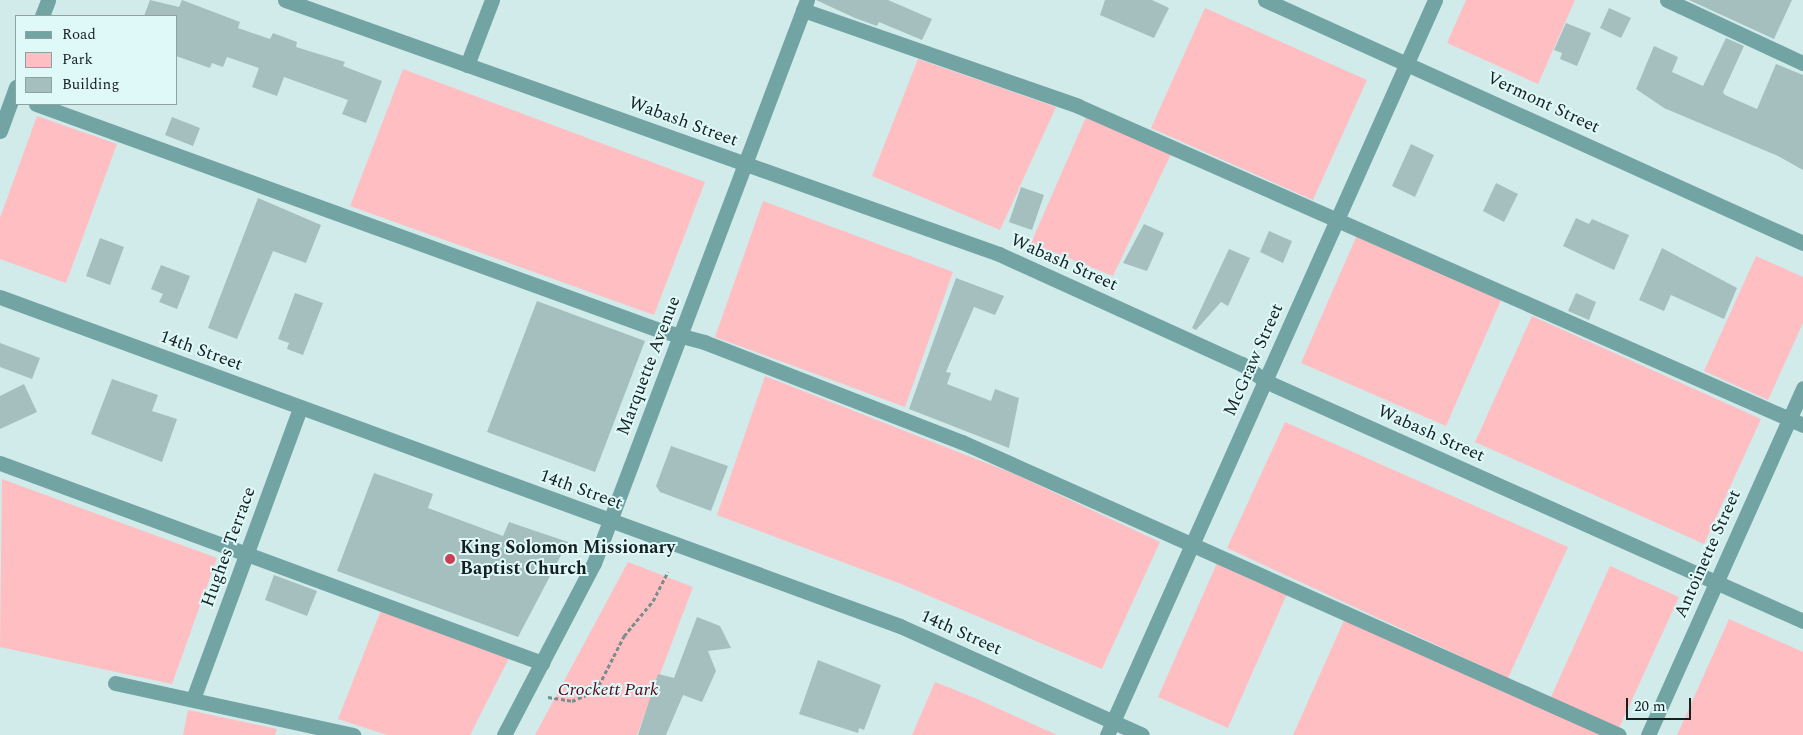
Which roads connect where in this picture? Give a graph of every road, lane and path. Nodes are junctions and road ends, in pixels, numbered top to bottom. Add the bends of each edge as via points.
1 (48, 0) edge
2 (285, 0) edge
3 (492, 0) edge
4 (1266, 0) edge
5 (1435, 0) edge
6 (1667, 0) edge
7 (805, 5) edge
8 (42, 15) edge
9 (1408, 62) junction
10 (1803, 63) edge
11 (467, 65) junction
12 (15, 93) edge
13 (39, 105) edge
14 (0, 131) edge
15 (745, 164) junction
16 (1337, 218) junction
17 (1803, 243) edge
18 (0, 297) edge
19 (680, 336) junction
20 (1265, 381) junction
21 (1803, 388) edge
22 (300, 408) junction
23 (1796, 422) edge
24 (0, 462) edge
25 (611, 521) junction
26 (1192, 544) junction
27 (247, 554) junction
28 (668, 572) dead end
29 (1716, 582) junction
30 (1803, 621) edge
31 (542, 663) junction
32 (116, 684) dead end
33 (548, 697) dead end
34 (193, 699) junction
35 (1110, 728) edge
36 (353, 735) edge
37 (504, 735) edge
38 (1142, 735) edge
39 (1619, 735) edge
40 (1648, 735) edge

1 - 8 street
2 - 11 street, Wabash Street
3 - 11 street
4 - 9 street, Vermont Street
5 - 9 street, McGraw Street
6 - 10 street
7 - 15 street, Marquette Avenue
7 - 16 street via 1078,106
9 - 16 street, McGraw Street
9 - 17 street, Vermont Street
11 - 15 street, Wabash Street
12 - 14 street
13 - 19 street
15 - 19 street, Marquette Avenue
15 - 20 street, Wabash Street via 999,254 1242,364
16 - 20 street, McGraw Street
16 - 23 street
18 - 22 street, 14th Street
19 - 25 street, Marquette Avenue
19 - 26 street via 962,442
20 - 26 street, McGraw Street
20 - 29 street, Wabash Street
21 - 23 street, Antoinette Street
22 - 25 street, 14th Street
22 - 27 street, Hughes Terrace
23 - 29 street, Antoinette Street
24 - 27 street
25 - 31 street, Marquette Avenue via 594,563
25 - 35 street, 14th Street via 900,626
26 - 35 street, McGraw Street
26 - 39 street
27 - 31 street
27 - 34 street, Hughes Terrace
28 - 33 path via 654,601 624,636 596,691 572,701
29 - 30 street, Wabash Street
29 - 40 street, Antoinette Street
31 - 37 street, Marquette Avenue
32 - 34 street
34 - 36 street
35 - 38 street, 14th Street

